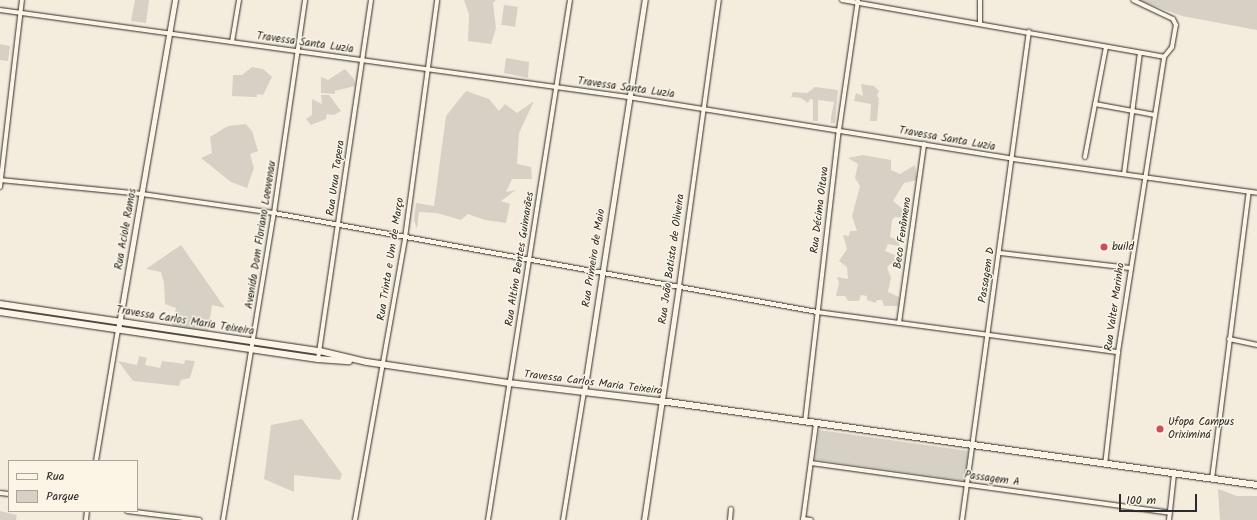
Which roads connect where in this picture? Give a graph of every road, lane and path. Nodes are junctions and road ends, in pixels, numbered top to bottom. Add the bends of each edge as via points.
1 (22, 0) edge
2 (175, 0) edge
3 (239, 0) edge
4 (305, 0) edge
5 (371, 0) edge
6 (437, 0) edge
7 (570, 0) edge
8 (645, 0) edge
9 (719, 0) edge
10 (842, 0) edge
11 (980, 0) edge
12 (1133, 0) edge
13 (857, 1) edge
14 (0, 10) edge
15 (20, 13) junction
16 (980, 23) junction
17 (1029, 32) junction
18 (170, 34) junction
19 (232, 42) junction
20 (1106, 47) junction
21 (297, 52) junction
22 (1140, 53) junction
23 (1164, 57) junction
24 (362, 60) junction
25 (426, 70) junction
26 (556, 87) junction
27 (628, 97) junction
28 (1095, 104) junction
29 (702, 109) junction
30 (1132, 111) junction
31 (1155, 115) junction
32 (839, 130) junction
33 (924, 144) junction
34 (1085, 157) dead end
35 (1013, 159) junction
36 (1124, 174) junction
37 (1145, 177) junction
38 (0, 180) edge
39 (0, 187) edge
40 (1249, 192) junction
41 (1257, 193) edge
42 (142, 194) junction
43 (274, 213) junction
44 (338, 225) junction
45 (405, 238) junction
46 (1000, 253) junction
47 (529, 260) junction
48 (1130, 268) junction
49 (602, 272) junction
50 (679, 286) junction
51 (0, 304) edge
52 (0, 312) edge
53 (817, 312) junction
54 (120, 322) junction
55 (899, 323) junction
56 (118, 330) junction
57 (987, 335) junction
58 (1229, 339) junction
59 (254, 342) junction
60 (1257, 345) edge
61 (253, 349) junction
62 (320, 351) junction
63 (1118, 352) junction
64 (318, 359) junction
65 (367, 362) junction
66 (384, 364) junction
67 (509, 383) junction
68 (584, 392) junction
69 (661, 401) junction
70 (805, 423) junction
71 (816, 424) junction
72 (971, 445) junction
73 (96, 460) edge
74 (811, 463) junction
75 (1104, 465) junction
76 (1174, 474) junction
77 (1212, 479) junction
78 (967, 484) junction
79 (1257, 486) edge
80 (731, 510) dead end
81 (135, 512) edge
82 (1170, 513) junction
83 (803, 519) edge
84 (199, 520) edge
85 (223, 520) edge
86 (355, 520) edge
87 (488, 520) edge
88 (563, 520) edge
89 (644, 520) edge
90 (730, 520) edge
91 (811, 520) edge
92 (962, 520) edge
93 (1169, 520) edge

1 - 15 street
2 - 18 street, Rua Aciole Ramos
3 - 19 street
4 - 21 street, Avenida Dom Floriano Loewenau
5 - 24 street, Rua Urua Tapera
6 - 25 street, Rua Trinta e Um de Março
7 - 26 street, Rua Altíno Bentes Guimarães
8 - 27 street, Rua Primeiro de Maio
9 - 29 street, Rua João Batista de Oliveira
10 - 13 street
11 - 16 street
12 - 23 street, Rua Valter Marinho via 1175,20 1172,46
13 - 16 street
13 - 32 street, Rua Décima Oitava
14 - 15 street, Travessa Santa Luzia
15 - 18 street, Travessa Santa Luzia
15 - 38 street
16 - 17 street
17 - 20 street
17 - 35 street, Passagem D
18 - 19 street, Travessa Santa Luzia
18 - 42 street, Rua Aciole Ramos
19 - 21 street, Travessa Santa Luzia
20 - 22 street
20 - 28 street
21 - 24 street, Travessa Santa Luzia
21 - 43 street, Avenida Dom Floriano Loewenau
22 - 23 street
22 - 30 street
23 - 31 street, Rua Valter Marinho
24 - 25 street, Travessa Santa Luzia
24 - 44 street, Rua Urua Tapera
25 - 26 street, Travessa Santa Luzia
25 - 45 street, Rua Trinta e Um de Março
26 - 27 street, Travessa Santa Luzia
26 - 47 street, Rua Altíno Bentes Guimarães
27 - 29 street, Travessa Santa Luzia
27 - 49 street, Rua Primeiro de Maio
28 - 30 street
28 - 34 street
29 - 32 street, Travessa Santa Luzia
29 - 50 street, Rua João Batista de Oliveira
30 - 31 street
30 - 36 street
31 - 37 street, Rua Valter Marinho
32 - 33 street, Travessa Santa Luzia
32 - 53 street, Rua Décima Oitava
33 - 35 street, Travessa Santa Luzia
33 - 55 street, Beco Fenômeno
35 - 36 street, Travessa Santa Luzia
35 - 46 street, Passagem D
36 - 37 street, Travessa Santa Luzia
37 - 40 street, Travessa Santa Luzia
37 - 48 street, Rua Valter Marinho
38 - 39 street
38 - 42 street
40 - 41 street, Travessa Santa Luzia
40 - 58 street
42 - 43 street
42 - 54 street, Rua Aciole Ramos
43 - 44 street
43 - 59 street, Avenida Dom Floriano Loewenau
44 - 45 street
44 - 62 street, Rua Urua Tapera
45 - 47 street
45 - 66 street, Rua Trinta e Um de Março
46 - 48 street
46 - 57 street, Passagem D
47 - 49 street
47 - 67 street, Rua Altíno Bentes Guimarães
48 - 63 street, Rua Valter Marinho
49 - 50 street
49 - 68 street, Rua Primeiro de Maio
50 - 53 street
50 - 69 street, Rua João Batista de Oliveira
51 - 54 main road, Travessa Carlos Maria Teixeira
52 - 56 main road, Travessa Carlos Maria Teixeira
53 - 55 street
53 - 70 street, Rua Décima Oitava
54 - 56 street, Rua Aciole Ramos
54 - 59 main road, Travessa Carlos Maria Teixeira
55 - 57 street
56 - 61 main road, Travessa Carlos Maria Teixeira
56 - 73 street, Rua Aciole Ramos
57 - 63 street
57 - 72 street, Passagem D
58 - 60 street
58 - 77 street
59 - 61 street, Avenida Dom Floriano Loewenau
59 - 62 main road, Travessa Carlos Maria Teixeira
61 - 64 main road, Travessa Carlos Maria Teixeira
61 - 85 street, Avenida Dom Floriano Loewenau
62 - 64 street, Rua Urua Tapera
62 - 65 main road, Travessa Carlos Maria Teixeira
63 - 75 street, Rua Valter Marinho
64 - 65 main road, Travessa Carlos Maria Teixeira
65 - 66 main road, Travessa Carlos Maria Teixeira
66 - 67 main road, Travessa Carlos Maria Teixeira
66 - 86 street, Rua Trinta e Um de Março
67 - 68 main road, Travessa Carlos Maria Teixeira
67 - 87 street, Rua Altíno Bentes Guimarães
68 - 69 main road, Travessa Carlos Maria Teixeira
68 - 88 street, Rua Primeiro de Maio
69 - 70 main road, Travessa Carlos Maria Teixeira
69 - 89 street, Rua João Batista de Oliveira
70 - 71 main road, Travessa Carlos Maria Teixeira
71 - 72 main road, Travessa Carlos Maria Teixeira
71 - 74 street
72 - 75 main road, Travessa Carlos Maria Teixeira
72 - 78 street, Passagem D
74 - 78 street, Passagem A
74 - 83 street
75 - 76 main road, Travessa Carlos Maria Teixeira
76 - 77 main road, Travessa Carlos Maria Teixeira
76 - 82 street
77 - 79 main road, Travessa Carlos Maria Teixeira
78 - 82 street, Passagem A
78 - 92 street, Passagem D
80 - 90 street
81 - 84 street
82 - 93 street
83 - 91 street

